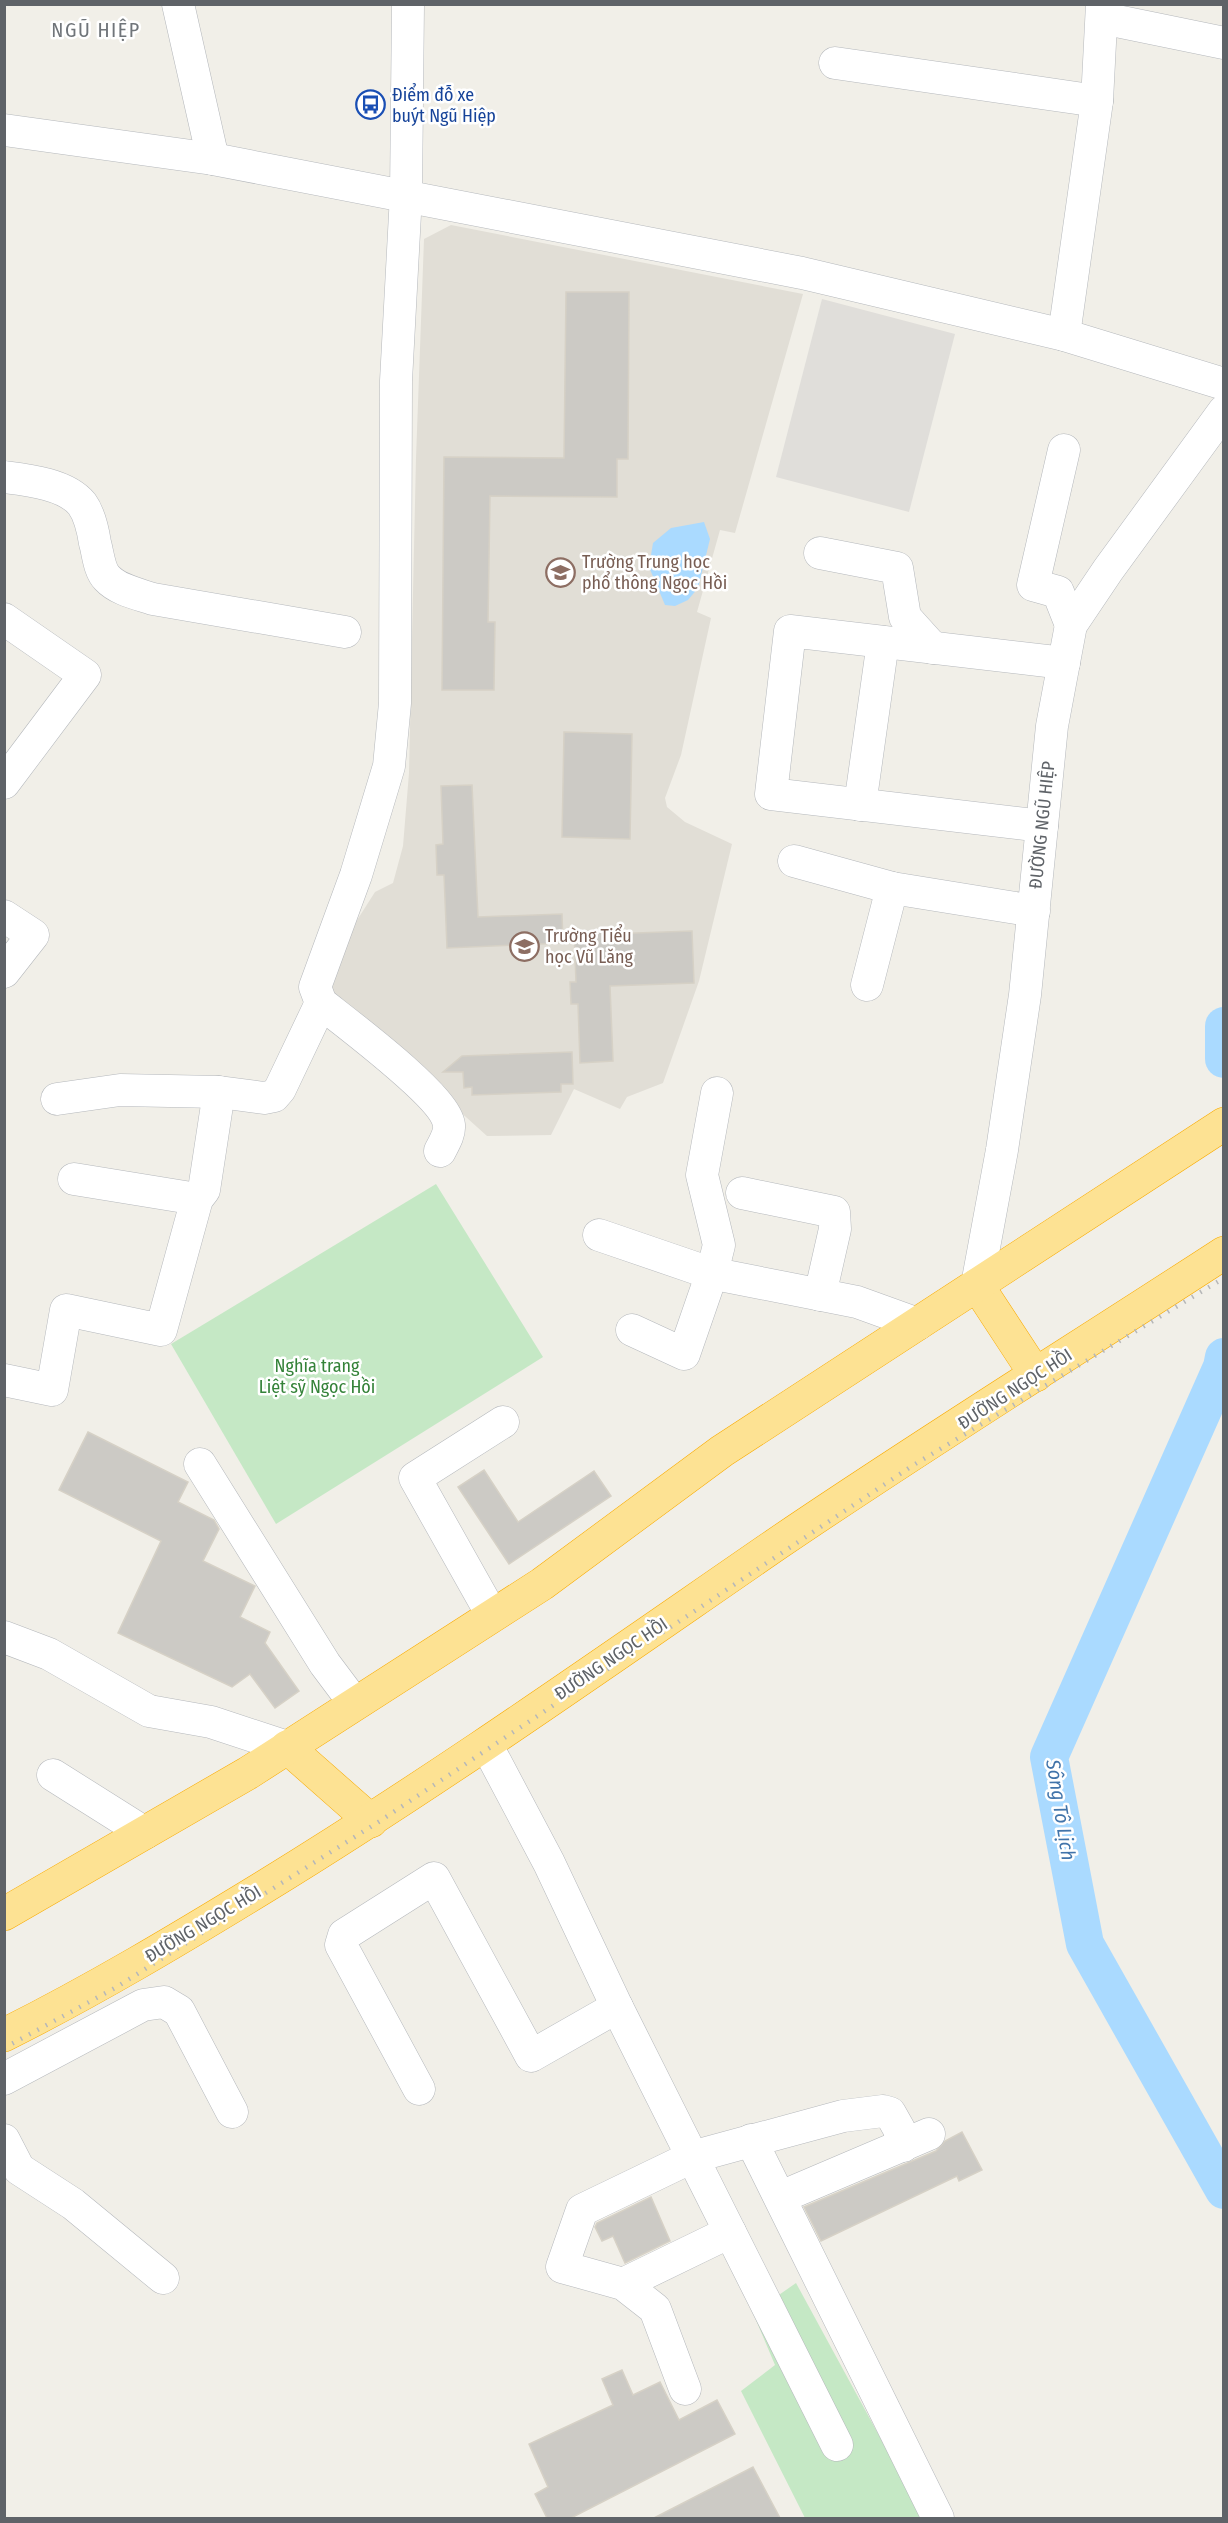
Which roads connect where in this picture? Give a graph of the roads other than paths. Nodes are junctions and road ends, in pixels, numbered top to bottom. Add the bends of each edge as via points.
1 (178, 4) edge
2 (408, 4) edge
3 (1102, 11) edge
4 (1224, 43) edge
5 (835, 63) dead end
6 (1097, 101) junction
7 (4, 130) edge
8 (213, 159) junction
9 (406, 195) junction
10 (1064, 335) junction
11 (1224, 384) edge
12 (1224, 411) edge
13 (1064, 450) dead end
14 (4, 477) edge
15 (819, 553) dead end
16 (4, 619) edge
17 (1071, 626) junction
18 (345, 632) dead end
19 (883, 642) junction
20 (933, 648) junction
21 (1064, 663) junction
22 (4, 783) edge
23 (860, 805) junction
24 (1042, 826) junction
25 (794, 861) dead end
26 (892, 888) junction
27 (1034, 911) junction
28 (4, 916) edge
29 (4, 972) edge
30 (867, 985) dead end
31 (321, 1003) junction
32 (219, 1092) junction
33 (717, 1093) dead end
34 (57, 1099) dead end
35 (1224, 1124) edge
36 (440, 1151) dead end
37 (74, 1179) dead end
38 (742, 1193) dead end
39 (197, 1199) junction
40 (598, 1234) dead end
41 (1214, 1259) edge
42 (712, 1273) junction
43 (977, 1285) junction
44 (820, 1295) junction
45 (918, 1324) junction
46 (632, 1330) dead end
47 (1036, 1375) junction
48 (4, 1380) edge
49 (503, 1422) dead end
50 (200, 1464) dead end
51 (492, 1615) junction
52 (4, 1637) edge
53 (355, 1704) junction
54 (486, 1744) junction
55 (287, 1747) junction
56 (53, 1775) dead end
57 (371, 1821) junction
58 (145, 1833) junction
59 (4, 1914) edge
60 (617, 2007) junction
61 (4, 2035) edge
62 (4, 2079) edge
63 (419, 2089) dead end
64 (232, 2112) dead end
65 (4, 2140) edge
66 (751, 2140) junction
67 (692, 2157) junction
68 (12, 2177) edge
69 (781, 2197) junction
70 (730, 2232) junction
71 (163, 2278) dead end
72 (623, 2284) junction
73 (685, 2390) dead end
74 (837, 2445) dead end
75 (938, 2518) edge

1 - 8 street
2 - 9 street
3 - 4 street
3 - 6 street
5 - 6 street
6 - 10 street
7 - 8 street
8 - 9 street
9 - 10 street via 802,273
9 - 31 street via 396,381 395,703 389,766 356,875 315,987
10 - 11 street
12 - 17 street, ĐƯỜNG NGŨ HIỆP
13 - 17 street via 1033,585 1058,592
14 - 18 street via 63,490 81,503 91,522 106,577 126,590 153,599
15 - 20 street via 897,568 905,617
16 - 22 street via 85,675
17 - 21 street, ĐƯỜNG NGŨ HIỆP
19 - 20 street
19 - 23 street
19 - 23 street via 790,631 771,794
20 - 21 street
21 - 24 street, ĐƯỜNG NGŨ HIỆP via 1052,726
23 - 24 street
24 - 27 street, ĐƯỜNG NGŨ HIỆP
25 - 26 street
26 - 27 street
26 - 30 street
27 - 43 street, ĐƯỜNG NGŨ HIỆP via 1026,995
28 - 29 street via 33,935
31 - 32 street via 274,1096
31 - 36 street via 422,1086 443,1111 449,1125
32 - 34 street via 120,1090
32 - 39 street via 204,1190
33 - 42 street via 702,1175 719,1245
35 - 43 highway
37 - 39 street
38 - 44 street via 834,1212 835,1229
39 - 48 street via 161,1330 66,1310 52,1390
40 - 42 street
41 - 47 highway, ĐƯỜNG NGỌC HỒI
42 - 44 street
42 - 46 street via 684,1354
43 - 45 highway
43 - 47 highway
44 - 45 street via 857,1302
45 - 51 highway via 722,1451 542,1584
47 - 54 highway, ĐƯỜNG NGỌC HỒI via 782,1541
49 - 51 street via 415,1478
50 - 53 street via 325,1664
51 - 53 highway
52 - 55 street via 49,1654 149,1711 211,1722
53 - 55 highway
54 - 57 highway, ĐƯỜNG NGỌC HỒI
54 - 60 street via 549,1863
55 - 57 highway
55 - 58 highway
56 - 58 street
57 - 61 highway, ĐƯỜNG NGỌC HỒI via 74,2000
58 - 59 highway
60 - 63 street via 531,2056 434,1878 344,1935 341,1945
60 - 67 street
62 - 64 street via 143,2005 164,2002 179,2011
65 - 68 street
66 - 67 street
66 - 69 street
66 - 69 street via 843,2116 883,2111 890,2113 916,2140
67 - 70 street
67 - 72 street via 582,2210 562,2267
68 - 71 street via 73,2204
69 - 75 street
70 - 72 street
70 - 74 street
72 - 73 street via 655,2309

